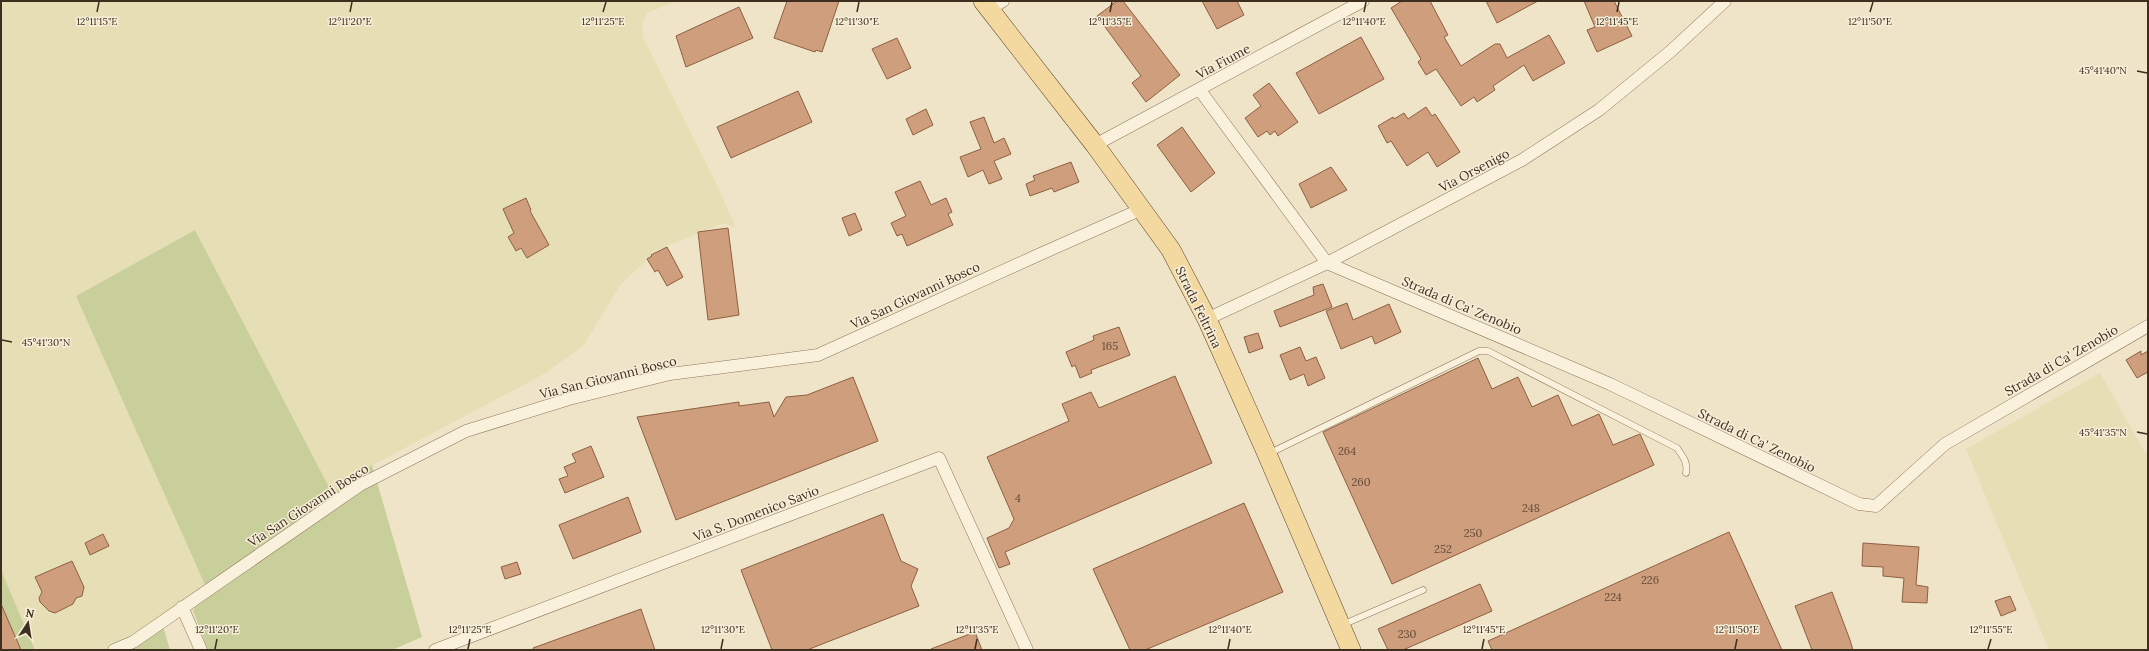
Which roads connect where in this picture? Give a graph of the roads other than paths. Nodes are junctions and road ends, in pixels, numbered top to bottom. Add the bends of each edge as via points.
1 (1363, 1) edge
2 (1725, 1) edge
3 (992, 4) edge
4 (1200, 89) junction
5 (1095, 145) junction
6 (1142, 209) junction
7 (1327, 263) junction
8 (1207, 319) junction
9 (2148, 326) edge
10 (1268, 454) junction
11 (1686, 473) dead end
12 (1423, 590) dead end
13 (182, 608) junction
14 (1341, 626) junction
15 (114, 650) edge
16 (201, 650) edge
17 (435, 650) edge
18 (1027, 650) edge
19 (1351, 650) edge

1 - 4 street, Via Fiume
2 - 7 street, Via Orsenigo via 1671,51 1598,110 1522,160
3 - 5 main road, Strada Feltrina
4 - 5 street, Via Fiume
4 - 7 street
5 - 6 main road, Strada Feltrina
6 - 8 main road, Strada Feltrina via 1171,250
6 - 13 street, Via San Giovanni Bosco via 818,356 670,374 569,399 466,431 360,485
7 - 8 street, Via Orsenigo
7 - 9 street, Strada di Ca' Zenobio via 1610,384 1859,504 1876,506 1945,444
8 - 10 main road, Strada Feltrina
10 - 11 lane via 1479,351 1488,351 1677,448 1686,460
10 - 14 main road, Strada Feltrina
12 - 14 lane
13 - 15 street, Via San Giovanni Bosco via 133,642
13 - 16 street
14 - 19 main road, Strada Feltrina
17 - 18 street, Via S. Domenico Savio via 940,458

